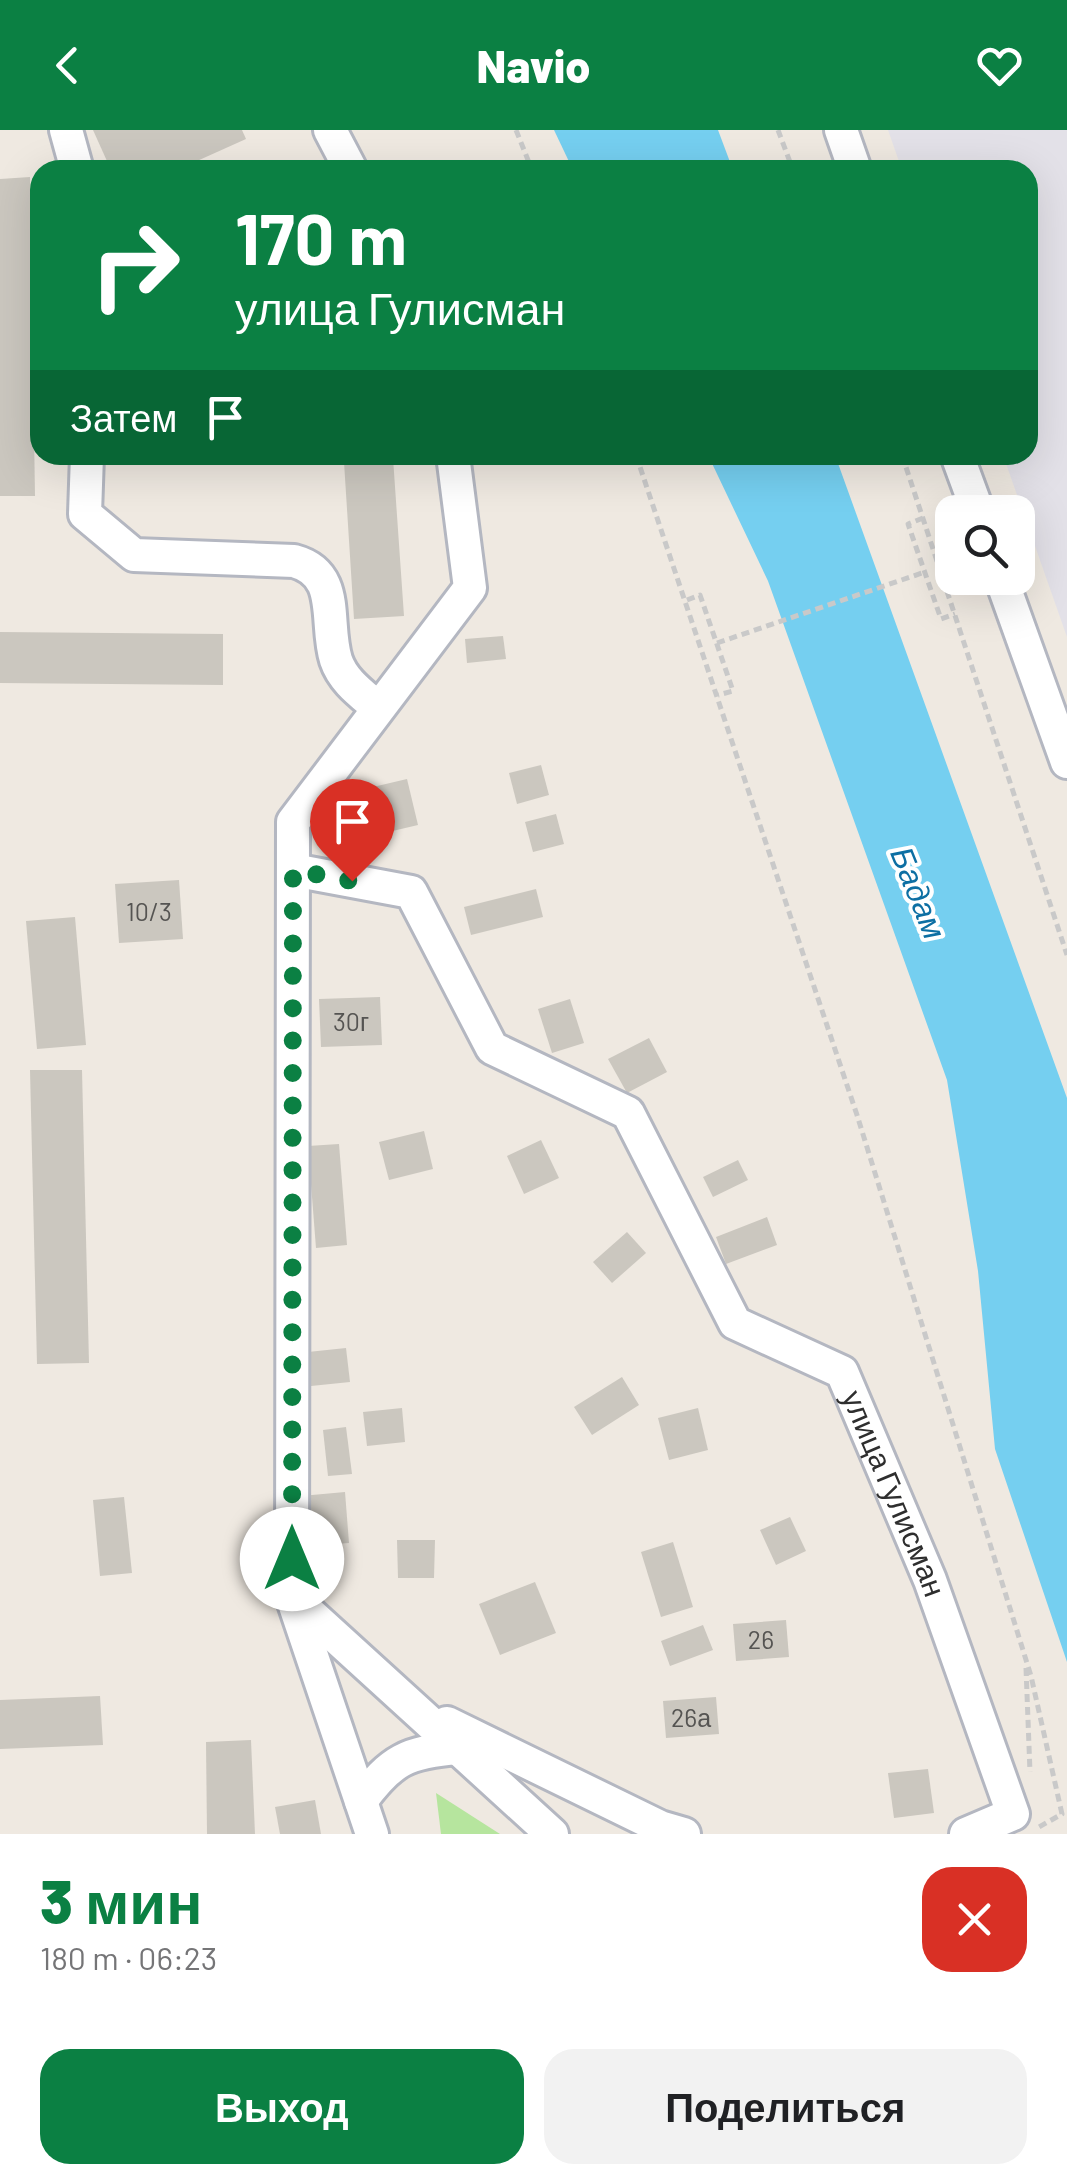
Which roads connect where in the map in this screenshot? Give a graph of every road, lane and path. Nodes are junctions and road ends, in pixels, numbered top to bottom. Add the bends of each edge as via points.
1 (66, 130) edge
2 (330, 130) edge
3 (516, 130) edge
4 (778, 130) edge
5 (841, 130) edge
6 (74, 160) edge
7 (346, 160) edge
8 (528, 160) edge
9 (789, 160) edge
10 (852, 160) edge
11 (86, 465) edge
12 (454, 465) edge
13 (640, 465) edge
14 (905, 465) edge
15 (961, 465) edge
16 (972, 495) edge
17 (923, 518) junction
18 (925, 572) junction
19 (1007, 595) edge
20 (687, 600) junction
21 (955, 614) junction
22 (717, 644) junction
23 (718, 696) junction
24 (377, 707) junction
25 (1067, 762) edge
26 (293, 870) junction
27 (1067, 955) edge
28 (292, 1597) junction
29 (1026, 1660) junction
30 (412, 1705) junction
31 (458, 1748) junction
32 (361, 1802) junction
33 (1020, 1824) edge
34 (372, 1834) edge
35 (552, 1834) edge
36 (684, 1834) edge
37 (966, 1834) edge

1 - 6 street
2 - 7 street
3 - 8 path
4 - 9 path
5 - 10 street
11 - 24 street via 85,514 134,555 312,566 325,580 336,660 349,683
12 - 24 street via 470,588
13 - 20 path
14 - 17 path
15 - 16 street
17 - 18 path via 908,524
17 - 21 path
18 - 21 path via 942,619
18 - 22 path
19 - 25 street
20 - 22 path via 700,595
20 - 23 path
21 - 27 path
22 - 23 path via 733,690
23 - 29 path
24 - 26 street via 293,822
26 - 28 street
26 - 33 street, улица Гулисман via 411,892 492,1048 628,1113 736,1324 842,1372 930,1580
28 - 30 street
28 - 32 street
29 - 33 path via 1031,1754
29 - 33 path via 1062,1814
30 - 31 street
30 - 36 street
31 - 32 street via 418,1751 384,1770
31 - 35 street
32 - 34 street
33 - 37 street

